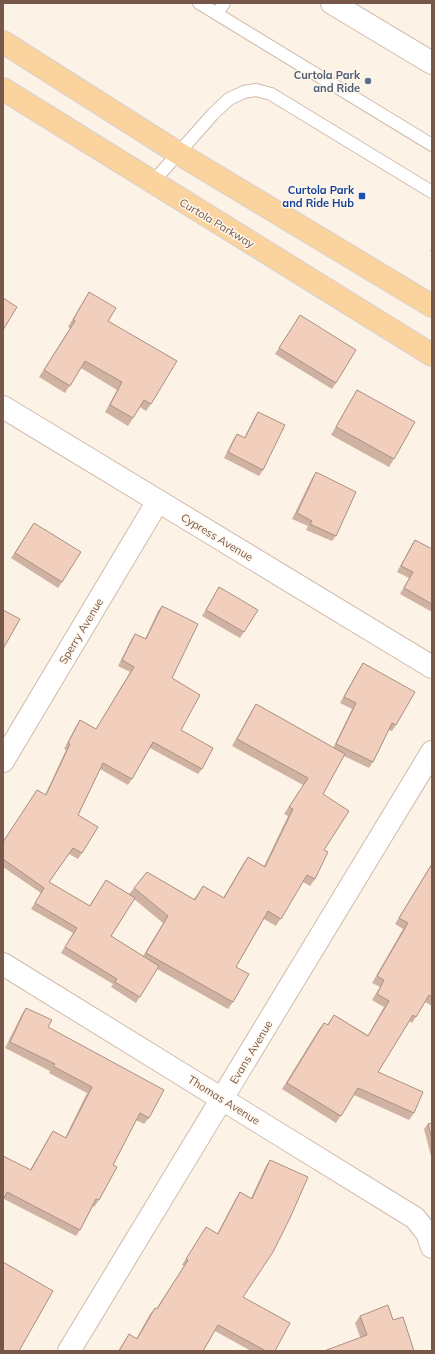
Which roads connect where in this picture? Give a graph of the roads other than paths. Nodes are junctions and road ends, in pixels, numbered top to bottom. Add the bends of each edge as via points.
1 (199, 3) edge
2 (224, 3) edge
3 (332, 3) edge
4 (217, 14) junction
5 (3, 42) edge
6 (432, 63) edge
7 (3, 89) edge
8 (432, 145) edge
9 (178, 153) junction
10 (152, 183) junction
11 (432, 192) edge
12 (432, 306) edge
13 (432, 355) edge
14 (3, 407) edge
15 (158, 502) junction
16 (432, 667) edge
17 (432, 752) edge
18 (3, 761) edge
19 (3, 964) edge
20 (222, 1099) junction
21 (430, 1237) edge
22 (69, 1351) edge

1 - 4 lane
2 - 4 lane
3 - 6 street
4 - 8 lane
5 - 9 main road
7 - 10 main road, Curtola Parkway
9 - 10 lane
9 - 11 lane via 229,99 256,90 271,94
9 - 12 main road
10 - 13 main road, Curtola Parkway
14 - 15 street, Cypress Avenue
15 - 16 street, Cypress Avenue
15 - 18 street, Sperry Avenue
17 - 20 street, Evans Avenue
19 - 20 street, Thomas Avenue
20 - 21 street, Thomas Avenue via 415,1218
20 - 22 street, Evans Avenue

